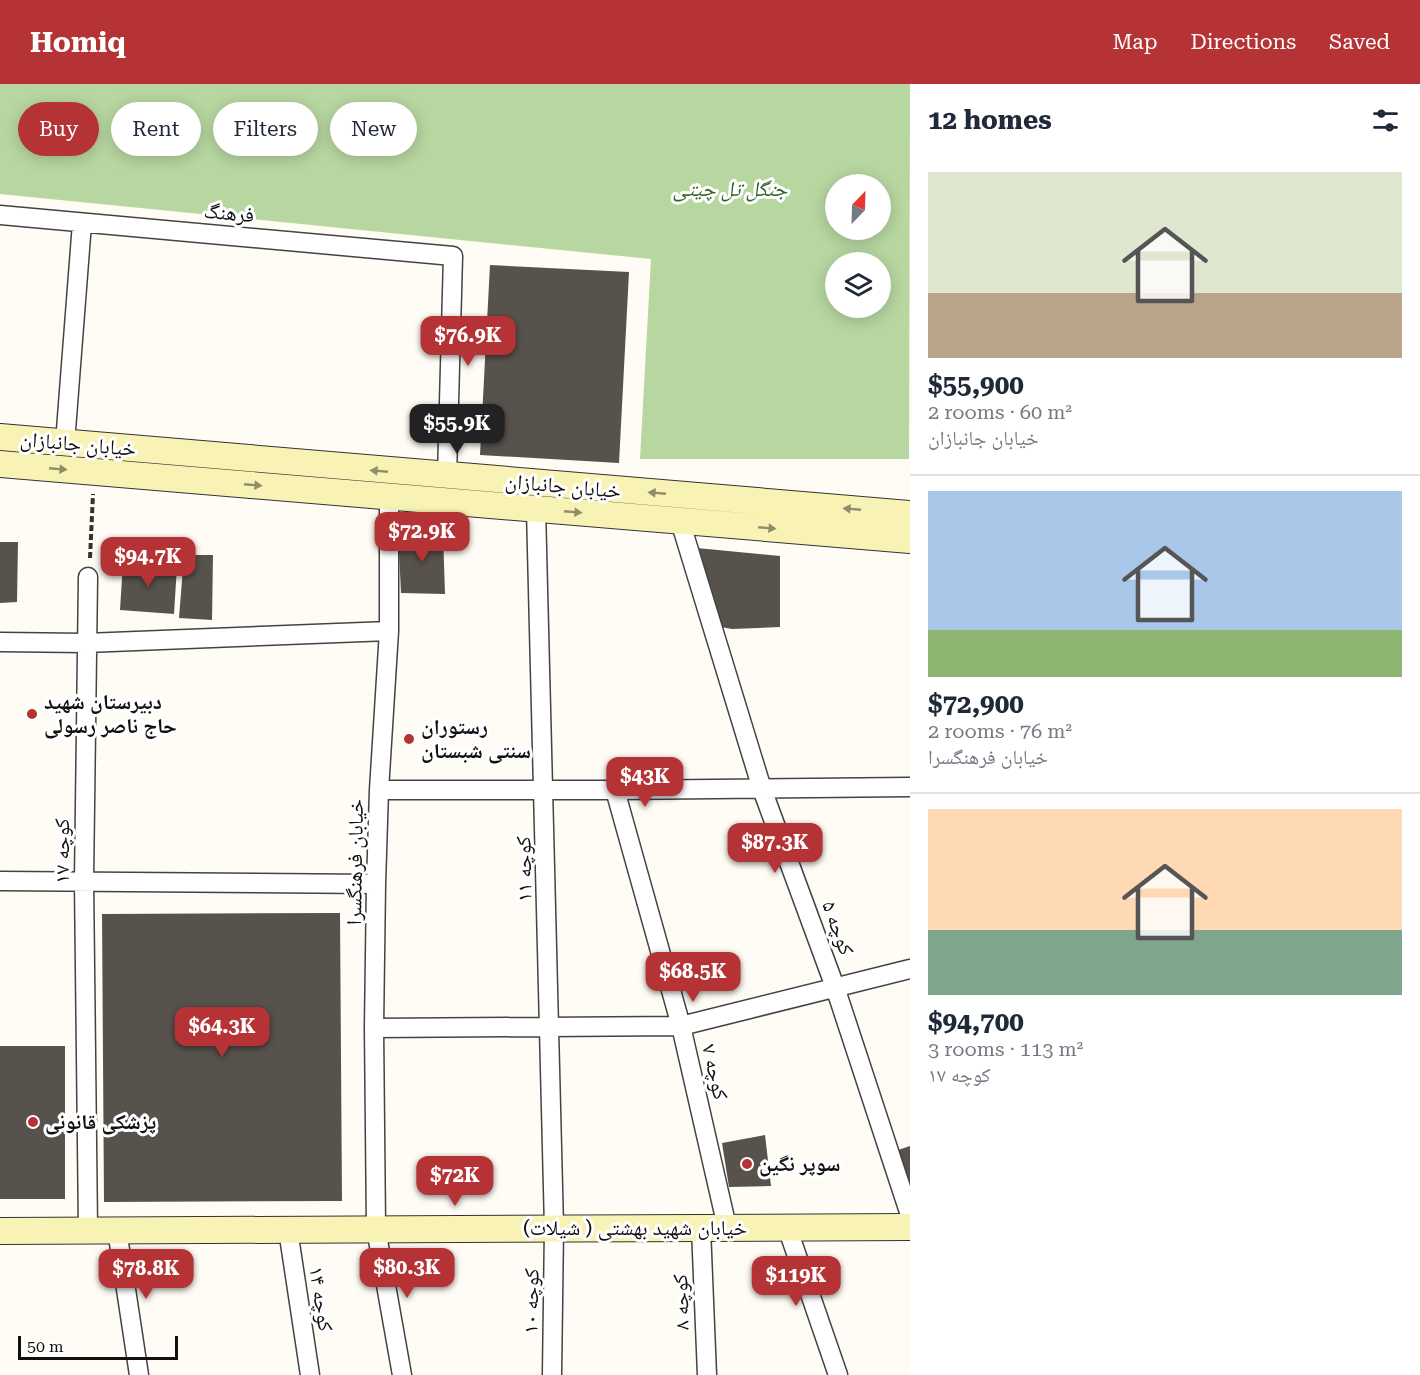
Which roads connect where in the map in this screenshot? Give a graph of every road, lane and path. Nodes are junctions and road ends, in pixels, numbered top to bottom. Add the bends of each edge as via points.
1 (0, 215) edge
2 (82, 223) junction
3 (0, 438) edge
4 (65, 443) junction
5 (182, 454) junction
6 (0, 464) edge
7 (94, 472) junction
8 (447, 476) junction
9 (180, 479) junction
10 (389, 496) junction
11 (536, 509) junction
12 (910, 514) edge
13 (680, 521) junction
14 (910, 540) edge
15 (88, 578) joint
16 (389, 631) junction
17 (0, 642) edge
18 (86, 643) junction
19 (910, 787) edge
20 (762, 789) junction
21 (379, 790) junction
22 (544, 790) junction
23 (615, 790) junction
24 (0, 881) edge
25 (84, 881) junction
26 (376, 884) junction
27 (910, 969) edge
28 (835, 987) junction
29 (681, 1026) junction
30 (550, 1027) junction
31 (374, 1028) junction
32 (910, 1215) edge
33 (727, 1227) junction
34 (788, 1227) junction
35 (910, 1227) edge
36 (554, 1228) junction
37 (701, 1228) junction
38 (88, 1229) junction
39 (376, 1229) junction
40 (117, 1230) junction
41 (288, 1230) junction
42 (0, 1231) edge
43 (139, 1375) edge
44 (310, 1375) edge
45 (402, 1375) edge
46 (552, 1375) edge
47 (706, 1375) edge
48 (838, 1375) edge

1 - 2 street, فرهنگ
2 - 4 street
2 - 8 street, فرهنگ via 453,256
3 - 4 main road, خیابان جانبازان
4 - 5 main road, خیابان جانبازان
8 -> 5 main road, خیابان جانبازان
5 - 9 main road
6 -> 7 main road, خیابان جانبازان
7 - 9 main road, خیابان جانبازان
7 - 15 path
12 -> 8 main road, خیابان جانبازان
9 -> 10 main road, خیابان جانبازان
10 - 11 main road, خیابان جانبازان
10 - 16 street, خیابان فرهنگسرا
11 -> 13 main road, خیابان جانبازان
11 - 22 street, کوچه ۱۱
13 -> 14 main road, خیابان جانبازان
13 - 20 street, کوچه ۵
15 - 18 street, کوچه ۱۷
16 - 18 street
16 - 21 street, خیابان فرهنگسرا
17 - 18 street
18 - 25 street, کوچه ۱۷
19 - 20 street
20 - 23 street
20 - 28 street, کوچه ۵
21 - 22 street
21 - 26 street, خیابان فرهنگسرا
22 - 23 street
22 - 30 street, کوچه ۱۱
23 - 29 street, کوچه ۷
24 - 25 street
25 - 26 street
25 - 38 street, کوچه ۱۷
26 - 31 street, خیابان فرهنگسرا
27 - 28 street
28 - 29 street
28 - 32 street, کوچه ۵
29 - 30 street
29 - 33 street, کوچه ۷
30 - 31 street
30 - 36 street, کوچه ۱۱
31 - 39 street, خیابان فرهنگسرا
33 - 34 main road, خیابان شهید بهشتی ( شیلات)
33 - 37 main road, خیابان شهید بهشتی ( شیلات)
34 - 35 main road, خیابان شهید بهشتی ( شیلات)
34 - 48 street
36 - 37 main road, خیابان شهید بهشتی ( شیلات)
36 - 39 main road, خیابان شهید بهشتی ( شیلات)
36 - 46 street, کوچه ۱۰
37 - 47 street, کوچه ۸
38 - 40 main road, خیابان شهید بهشتی ( شیلات)
38 - 42 main road, خیابان شهید بهشتی ( شیلات)
39 - 41 main road, خیابان شهید بهشتی ( شیلات)
39 - 45 street, خیابان فرهنگسرا
40 - 41 main road, خیابان شهید بهشتی ( شیلات)
40 - 43 street
41 - 44 street, کوچه ۱۴

